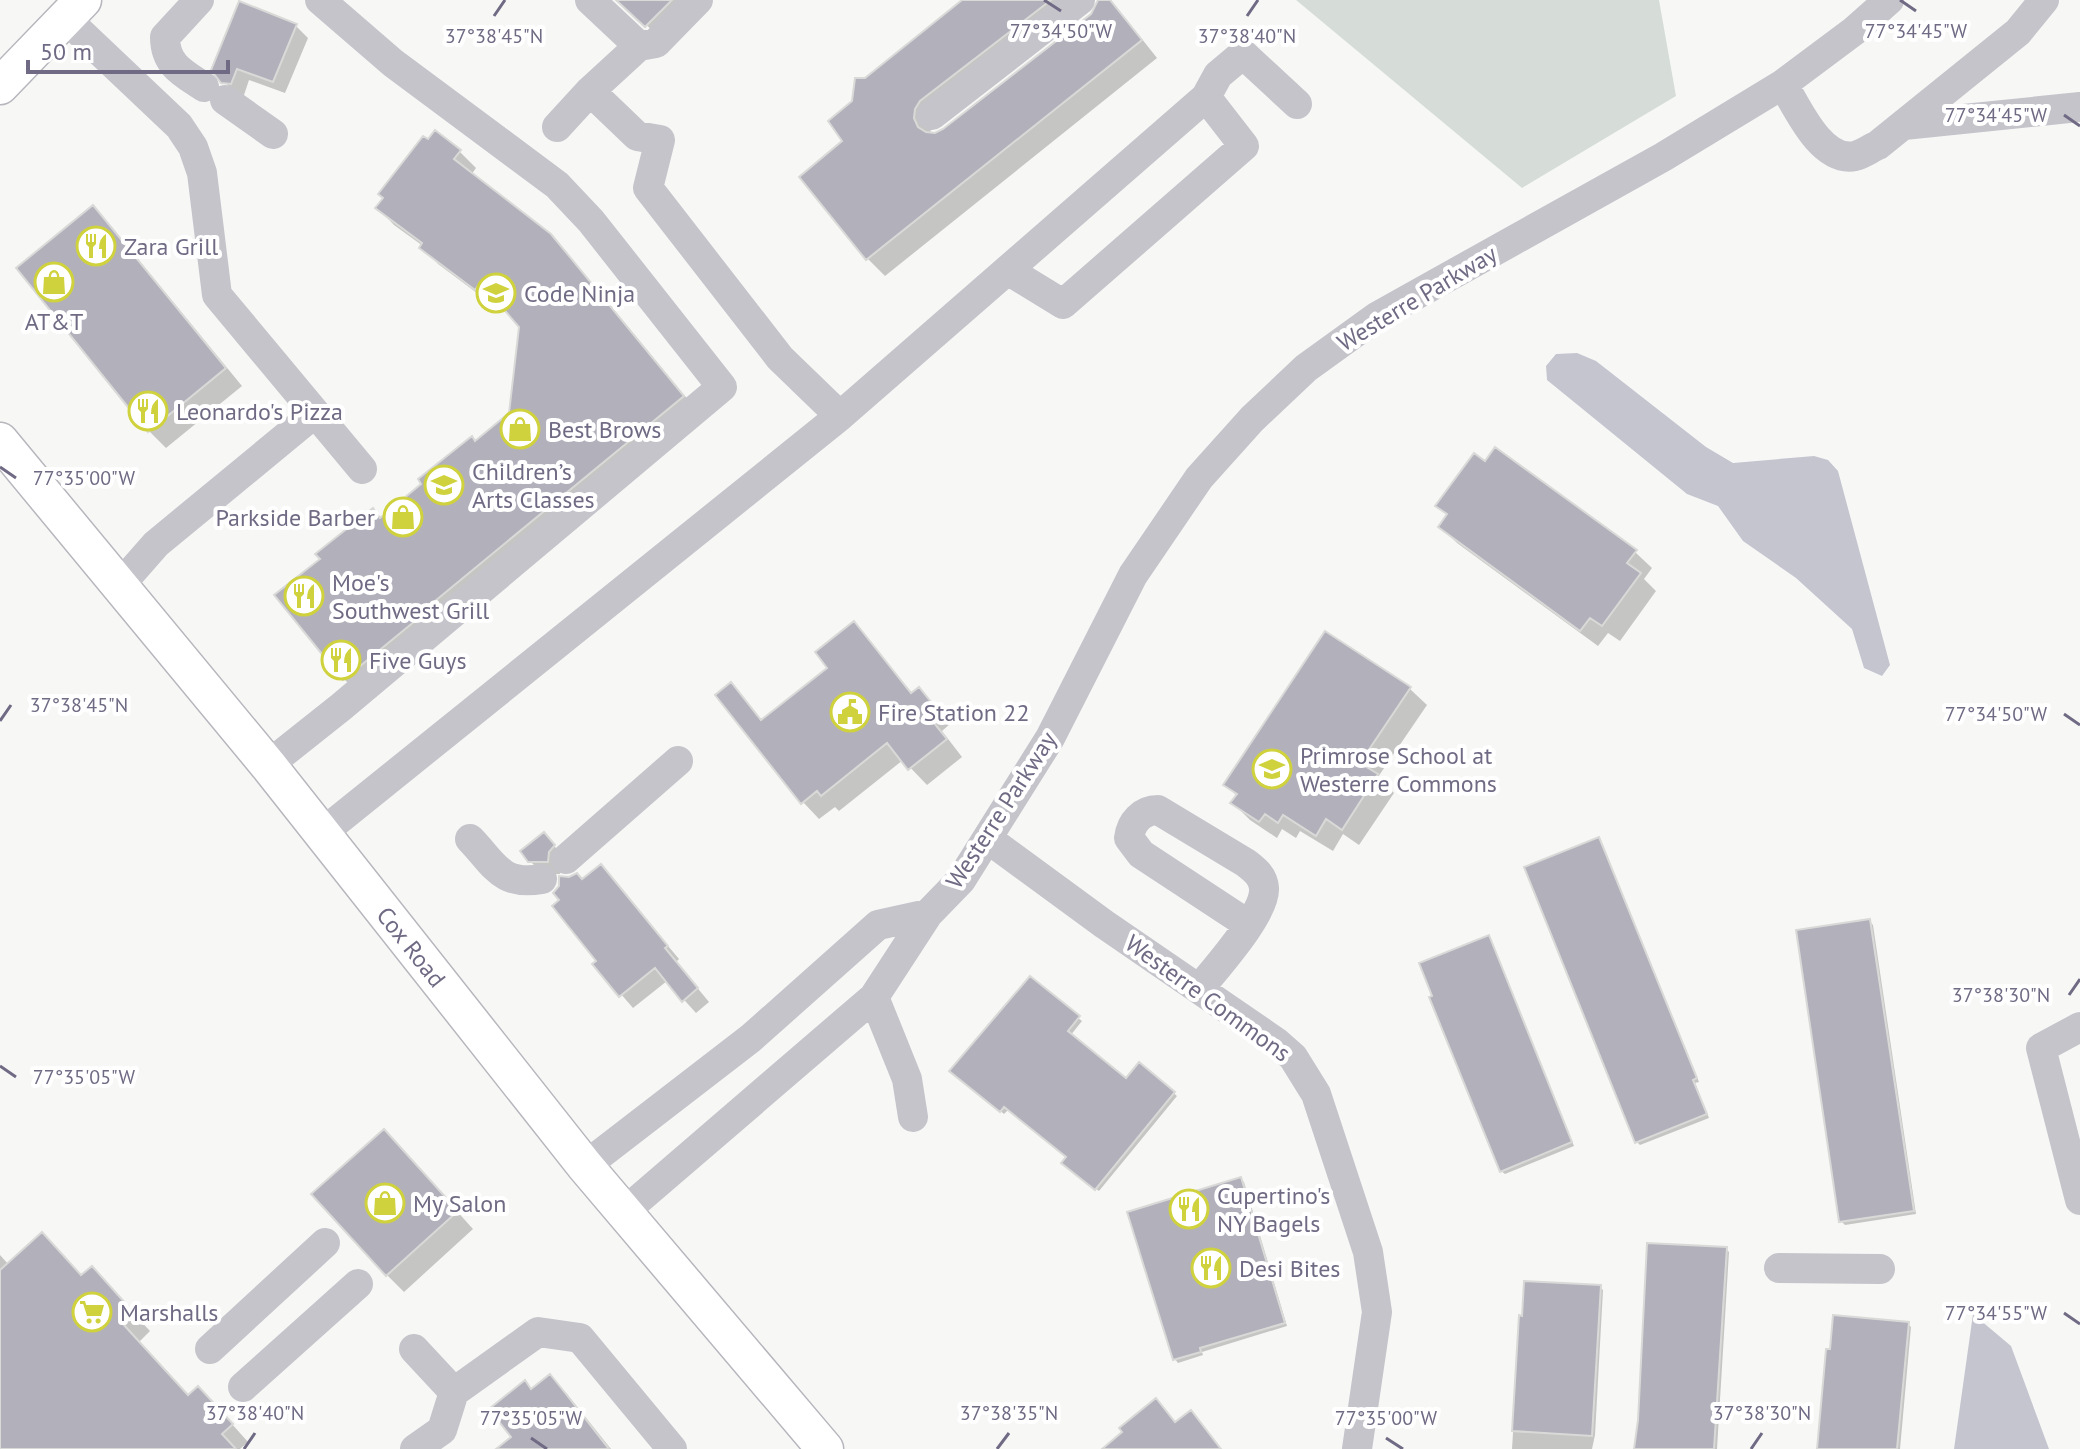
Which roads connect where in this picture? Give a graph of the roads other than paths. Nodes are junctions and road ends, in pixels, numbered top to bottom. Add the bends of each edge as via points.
1 (199, 0) edge
2 (320, 0) edge
3 (590, 0) edge
4 (698, 0) edge
5 (1080, 0) edge
6 (1889, 0) edge
7 (2044, 0) edge
8 (74, 9) edge
9 (639, 46) junction
10 (1783, 84) junction
11 (0, 86) edge
12 (590, 91) junction
13 (1206, 97) junction
14 (1297, 104) dead end
15 (2080, 107) edge
16 (932, 115) dead end
17 (1904, 125) junction
18 (557, 127) dead end
19 (273, 134) dead end
20 (1009, 271) junction
21 (315, 413) junction
22 (840, 416) junction
23 (0, 441) edge
24 (362, 469) dead end
25 (120, 585) junction
26 (678, 761) dead end
27 (268, 765) junction
28 (322, 833) junction
29 (470, 839) dead end
30 (988, 839) junction
31 (566, 859) dead end
32 (542, 879) dead end
33 (928, 914) junction
34 (1249, 925) dead end
35 (1199, 989) junction
36 (874, 997) junction
37 (2080, 1027) edge
38 (913, 1117) dead end
39 (585, 1166) junction
40 (2080, 1200) edge
41 (624, 1212) junction
42 (325, 1243) dead end
43 (1779, 1268) dead end
44 (1880, 1269) dead end
45 (358, 1284) dead end
46 (210, 1349) dead end
47 (414, 1349) dead end
48 (243, 1387) dead end
49 (454, 1392) junction
50 (449, 1440) edge
51 (415, 1449) edge
52 (672, 1449) edge
53 (825, 1449) edge
54 (1357, 1449) edge

1 - 19 street via 165,37 172,65
2 - 27 street via 393,63 557,185 722,387
3 - 9 street
4 - 9 street via 656,43
5 - 16 street
6 - 10 street, Westerre Parkway
7 - 17 street via 2018,32
8 - 11 main road
8 - 21 street via 193,147 202,173 217,295
9 - 12 street
10 - 17 street via 1816,138 1836,154 1855,156
10 - 30 street, Westerre Parkway via 1378,316 1306,368 1252,419 1199,478 1133,575 1050,738
12 - 18 street
12 - 22 street via 637,136 660,140 648,188 780,358
13 - 14 street via 1218,75 1243,54
13 - 20 street
13 - 20 street via 1244,146 1063,304
15 - 17 street
20 - 22 street
21 - 24 street
21 - 25 street via 156,544
22 - 28 street
23 - 25 main road, Cox Road
25 - 27 main road, Cox Road
26 - 31 street
27 - 28 main road, Cox Road
28 - 39 main road, Cox Road
29 - 32 street via 506,877 522,882
30 - 33 street, Westerre Parkway via 961,880
30 - 35 street, Westerre Commons
33 - 36 street, Westerre Parkway
33 - 39 street via 878,925 751,1038
34 - 35 street
35 - 54 street, Westerre Commons via 1293,1057 1316,1094 1368,1252 1377,1312
36 - 38 street via 907,1079
36 - 41 street, Westerre Parkway
37 - 40 street via 2041,1048
39 - 41 main road, Cox Road
41 - 53 main road, Cox Road
42 - 46 street
43 - 44 street
45 - 48 street
47 - 49 street
49 - 50 street
49 - 52 street via 538,1332 580,1338
50 - 51 street

